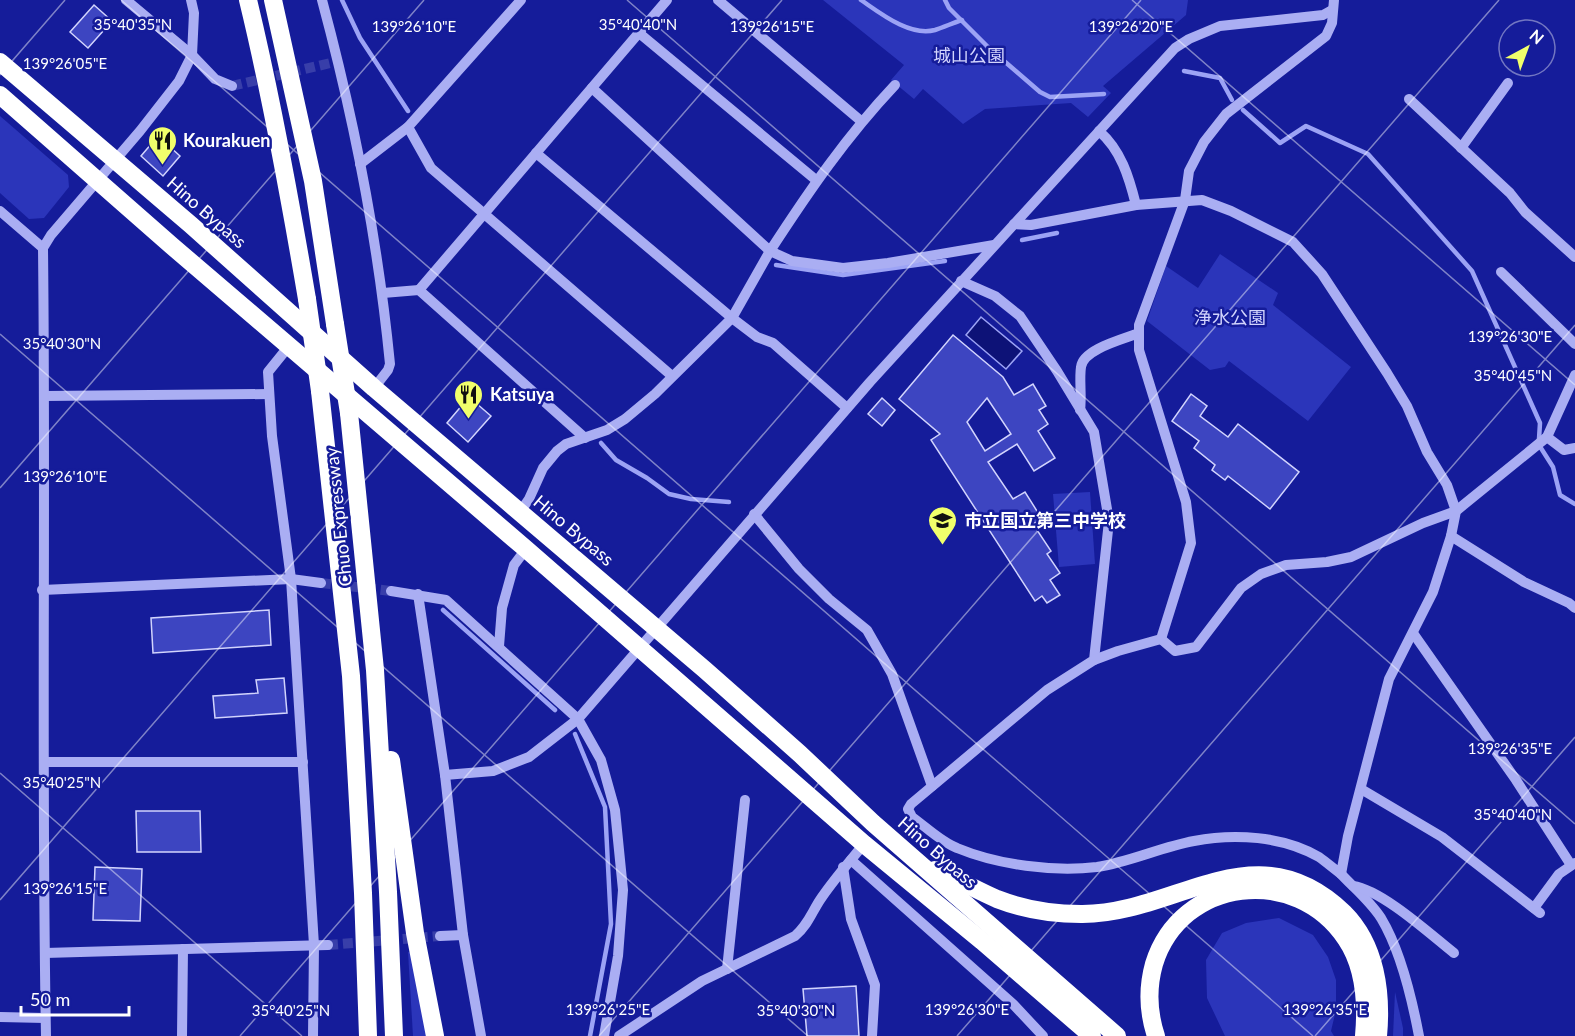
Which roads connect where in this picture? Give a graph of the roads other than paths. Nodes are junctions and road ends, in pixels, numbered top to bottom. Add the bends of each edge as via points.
1 (126, 0) edge
2 (191, 0) edge
3 (248, 0) edge
4 (273, 0) edge
5 (322, 0) edge
6 (521, 0) edge
7 (667, 0) edge
8 (718, 0) edge
9 (1333, 5) edge
10 (639, 33) junction
11 (192, 56) junction
12 (0, 62) edge
13 (1508, 83) dead end
14 (895, 85) dead end
15 (232, 86) tunnel mouth
16 (592, 88) junction
17 (0, 95) edge
18 (1409, 99) dead end
19 (861, 121) junction
20 (408, 127) junction
21 (1099, 131) junction
22 (1461, 148) junction
23 (536, 153) junction
24 (116, 160) junction
25 (360, 164) junction
26 (816, 180) junction
27 (98, 181) junction
28 (1185, 200) junction
29 (1136, 205) junction
30 (0, 211) edge
31 (483, 215) junction
32 (1014, 224) junction
33 (994, 245) junction
34 (43, 248) junction
35 (770, 251) junction
36 (1575, 257) edge
37 (1501, 272) dead end
38 (961, 281) junction
39 (419, 290) junction
40 (383, 293) junction
41 (732, 318) junction
42 (1139, 333) junction
43 (1575, 344) edge
44 (289, 346) junction
45 (1575, 375) edge
46 (672, 376) junction
47 (374, 388) junction
48 (269, 394) junction
49 (45, 396) junction
50 (847, 408) junction
51 (1080, 410) junction
52 (1547, 437) junction
53 (585, 438) junction
54 (1575, 448) edge
55 (1456, 511) junction
56 (520, 512) junction
57 (754, 514) junction
58 (1451, 536) junction
59 (526, 549) junction
60 (291, 579) junction
61 (321, 583) tunnel mouth
62 (42, 590) junction
63 (391, 591) tunnel mouth
64 (418, 594) junction
65 (1575, 608) edge
66 (656, 628) junction
67 (1413, 633) junction
68 (1161, 639) junction
69 (499, 646) junction
70 (638, 647) junction
71 (1094, 660) junction
72 (375, 670) junction
73 (578, 719) junction
74 (44, 762) junction
75 (303, 762) junction
76 (445, 775) junction
77 (932, 786) junction
78 (1361, 789) junction
79 (745, 800) dead end
80 (864, 844) junction
81 (847, 863) junction
82 (1573, 864) edge
83 (922, 865) junction
84 (1341, 874) junction
85 (1353, 886) junction
86 (463, 935) junction
87 (440, 936) tunnel mouth
88 (314, 945) junction
89 (328, 945) tunnel mouth
90 (183, 949) junction
91 (45, 953) junction
92 (1454, 953) dead end
93 (727, 969) junction
94 (0, 1017) edge
95 (45, 1018) junction
96 (46, 1036) edge
97 (182, 1036) edge
98 (314, 1036) edge
99 (368, 1036) edge
100 (394, 1036) edge
101 (435, 1036) edge
102 (481, 1036) edge
103 (604, 1036) edge
104 (619, 1036) edge
105 (872, 1036) edge
106 (1043, 1036) edge
107 (1092, 1036) edge
108 (1117, 1036) edge
109 (1156, 1036) edge
110 (1364, 1036) edge
111 (1378, 1036) edge
112 (1419, 1036) edge

1 - 11 street
2 - 11 street
3 - 99 highway, Chuo Expressway, bridge via 286,180 320,391 351,676
4 - 72 highway, Chuo Expressway, bridge via 313,181 336,324 349,412
5 - 25 street
6 - 20 street
7 - 10 street
8 - 19 street
9 - 21 street via 1323,15 1220,26 1189,39 1175,48
9 - 28 street via 1326,36 1226,114 1203,142 1189,171
10 - 16 street
10 - 26 street
11 - 15 street via 215,79
11 - 24 street via 178,81
12 - 24 highway, Hino Bypass
13 - 22 street
14 - 19 street
16 - 23 street
16 - 35 street
17 - 27 highway
18 - 22 street
19 - 26 street
20 - 25 street
20 - 31 street via 431,168
21 - 29 street via 1112,142 1128,175
21 - 32 street
22 - 36 street
23 - 31 street
23 - 41 street
24 - 27 street
24 - 47 highway, Hino Bypass
25 - 40 street
26 - 35 street
27 - 34 street
27 - 44 highway
28 - 29 street
28 - 42 street
28 - 55 street via 1203,200 1293,242 1322,273 1407,406
29 - 32 street via 1031,225
30 - 34 street
31 - 39 street
31 - 46 street
32 - 33 street
33 - 35 street via 843,268 792,261
33 - 38 street
34 - 49 street
35 - 41 street
37 - 43 street
38 - 50 street
38 - 51 street via 995,296 1020,316
39 - 40 street
39 - 53 street
40 - 47 street via 390,364
41 - 46 street
41 - 50 street via 757,337 773,343
42 - 51 street via 1086,357 1081,366
42 - 68 street via 1139,350 1186,502 1191,543
44 - 48 street via 268,372
44 - 59 highway
45 - 52 street
46 - 53 street via 625,419
47 - 56 highway, Hino Bypass
48 - 49 street
48 - 60 street
49 - 62 street
50 - 57 street
51 - 71 street via 1094,432 1109,521
52 - 54 street via 1564,450
52 - 55 street
53 - 56 street via 566,444 550,459
55 - 58 street
55 - 68 street via 1351,557 1286,565 1261,574 1241,588 1196,647 1175,651
56 - 66 highway, Hino Bypass
57 - 66 street
57 - 77 street via 799,569 867,630 892,674
58 - 65 street via 1524,582
58 - 67 street via 1433,592
59 - 69 street via 514,564 502,608
59 - 70 highway
60 - 61 street
60 - 62 street
60 - 75 street
62 - 74 street
63 - 64 street
64 - 69 street via 446,600
64 - 76 street
66 - 70 street
66 - 83 highway, Hino Bypass
67 - 78 street via 1389,679
67 - 82 street
68 - 71 street
69 - 73 street
70 - 73 street
70 - 80 highway
71 - 77 street via 1047,690
72 - 100 highway, Chuo Expressway
72 - 101 highway via 415,933
73 - 76 street via 528,757 493,771
73 - 103 street via 601,760 615,810 623,890 618,956
74 - 75 street
74 - 91 street
75 - 88 street
76 - 86 street
77 - 84 street via 911,804 908,809 912,816 955,847 1014,863 1062,869 1097,867 1194,841 1250,837 1296,847 1319,857
78 - 82 street via 1442,837 1537,910 1559,874
78 - 84 street
79 - 93 street
80 - 81 street
80 - 107 highway
81 - 93 street via 806,927
81 - 105 street via 851,919 875,985
81 - 106 street via 1013,1004
83 - 108 highway, Hino Bypass
83 - 111 highway via 1007,902 1072,914 1130,908 1216,880 1242,876 1280,877 1298,883 1333,903 1358,930 1368,949 1378,986
84 - 85 street
85 - 92 street via 1365,888 1412,919
85 - 112 street via 1389,933 1415,1011
86 - 87 street
86 - 102 street
88 - 89 street
88 - 90 street
88 - 98 street
90 - 91 street
90 - 97 street
91 - 95 street
93 - 104 street
94 - 95 street
95 - 96 street
109 - 110 highway via 1149,987 1158,952 1168,936 1186,915 1207,902 1232,892 1261,890 1287,894 1311,904 1348,941 1363,986

